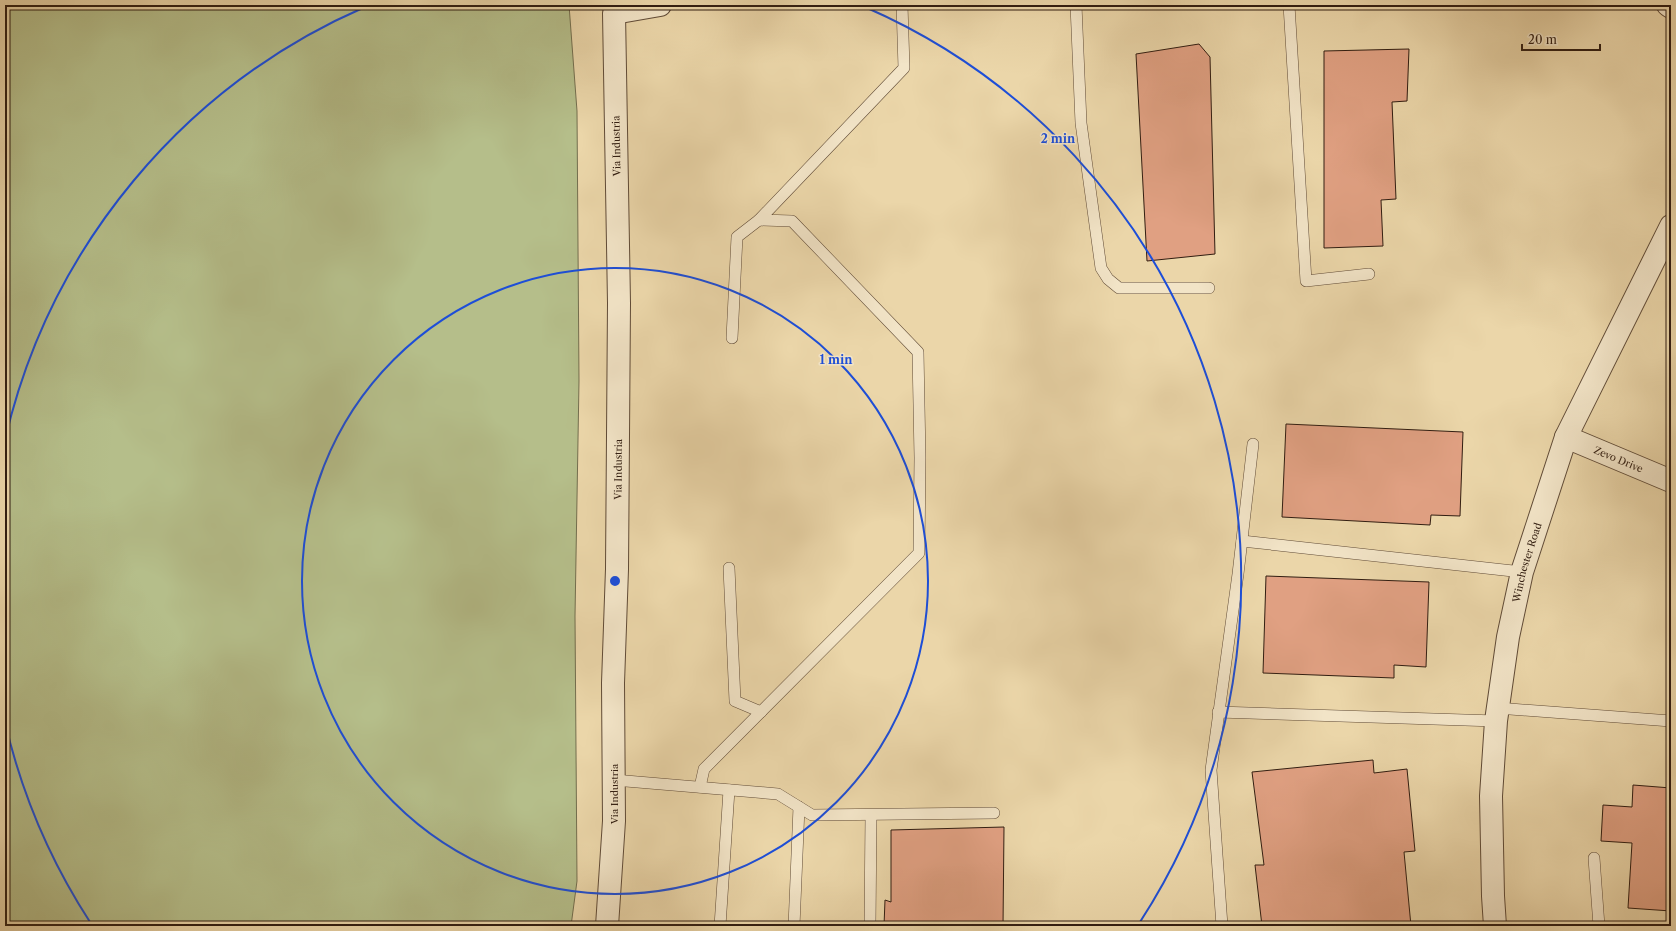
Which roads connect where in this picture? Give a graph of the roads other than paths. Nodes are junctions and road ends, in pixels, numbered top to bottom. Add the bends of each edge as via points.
1 (660, 5) edge
2 (902, 5) edge
3 (1076, 5) edge
4 (1289, 5) edge
5 (1668, 5) edge
6 (1671, 7) edge
7 (759, 220) junction
8 (1671, 226) edge
9 (1369, 274) dead end
10 (1209, 288) dead end
11 (732, 338) dead end
12 (1566, 437) junction
13 (1253, 444) dead end
14 (1671, 481) edge
15 (1242, 541) junction
16 (729, 568) dead end
17 (1522, 572) junction
18 (762, 712) junction
19 (1218, 712) junction
20 (1497, 715) junction
21 (1671, 721) edge
22 (614, 780) junction
23 (700, 787) junction
24 (729, 790) junction
25 (800, 807) junction
26 (994, 814) dead end
27 (871, 815) junction
28 (1594, 858) dead end
29 (607, 926) edge
30 (720, 926) edge
31 (794, 926) edge
32 (870, 926) edge
33 (1222, 926) edge
34 (1495, 926) edge
35 (1599, 926) edge

1 - 22 street, Via Industria via 614,13 619,303 617,569 613,683
2 - 7 lane via 904,68
3 - 10 lane via 1081,123 1101,268 1108,279 1119,288
4 - 9 lane via 1306,281
5 - 6 street
7 - 11 lane via 737,237
7 - 18 lane via 792,221 918,352 920,458 919,553
8 - 12 street, Winchester Road
12 - 14 street, Zevo Drive
12 - 17 street, Winchester Road
13 - 15 lane
15 - 17 lane
15 - 19 lane
16 - 18 lane via 735,701
17 - 20 street, Winchester Road via 1508,637
18 - 23 lane via 704,769
19 - 20 lane
19 - 33 lane via 1211,770
20 - 21 lane
20 - 34 street, Winchester Road via 1492,796
22 - 23 lane
22 - 29 street, Via Industria
23 - 24 lane
24 - 25 lane via 778,794
24 - 30 lane
25 - 27 lane via 812,815
25 - 31 lane
26 - 27 lane
27 - 32 lane
28 - 35 lane

